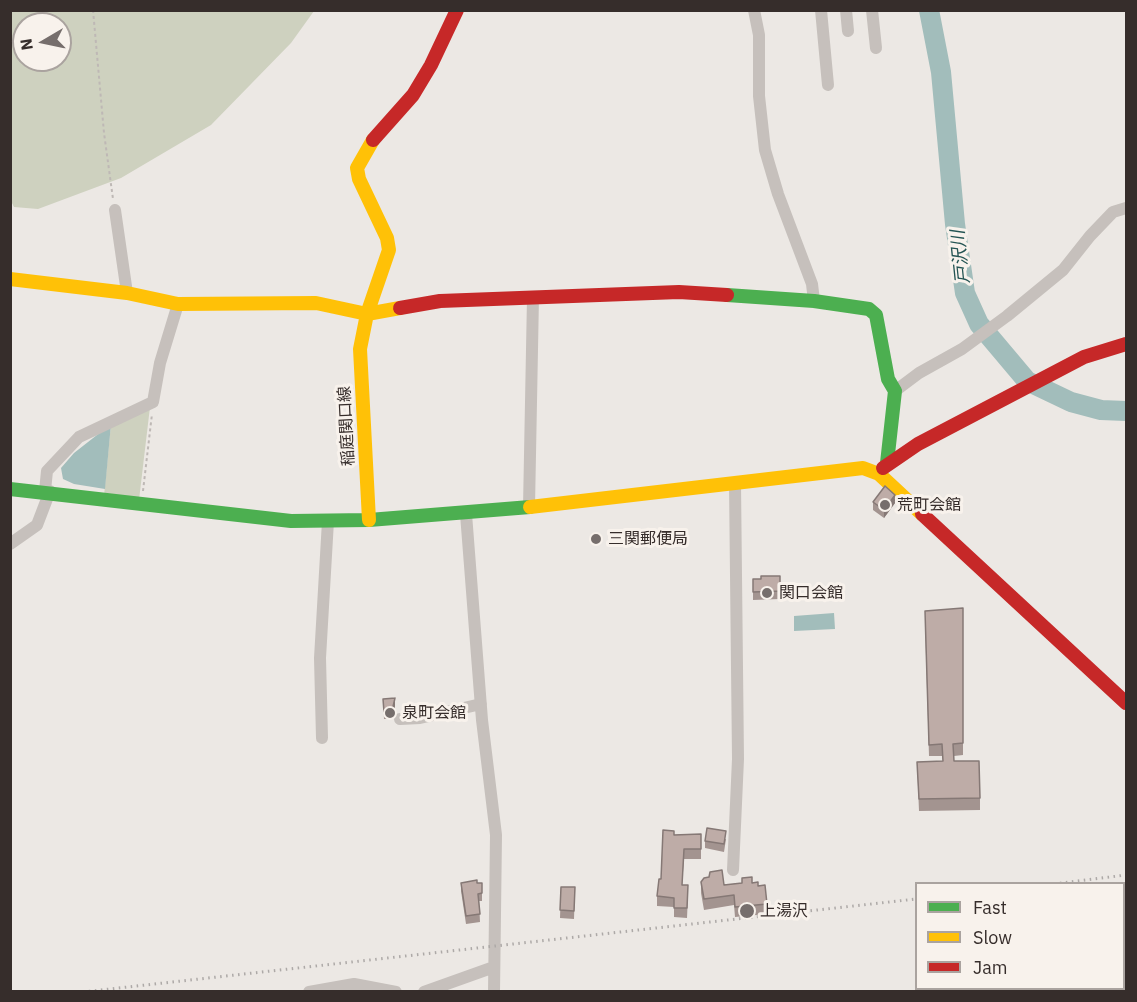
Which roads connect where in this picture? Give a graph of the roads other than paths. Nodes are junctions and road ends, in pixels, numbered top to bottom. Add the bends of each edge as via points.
1 (457, 10) edge
2 (754, 10) edge
3 (821, 10) edge
4 (846, 10) edge
5 (872, 10) edge
6 (848, 31) dead end
7 (876, 48) dead end
8 (828, 85) dead end
9 (1126, 208) edge
10 (115, 210) road end
11 (10, 279) edge
12 (127, 293) junction
13 (533, 297) junction
14 (814, 301) junction
15 (178, 304) junction
16 (367, 314) junction
17 (1126, 344) edge
18 (895, 391) junction
19 (883, 469) junction
20 (735, 483) junction
21 (10, 489) edge
22 (47, 491) junction
23 (529, 507) junction
24 (466, 514) junction
25 (369, 520) junction
26 (328, 521) junction
27 (10, 544) edge
28 (1126, 703) edge
29 (481, 704) junction
30 (400, 719) dead end
31 (322, 738) dead end
32 (733, 870) dead end
33 (494, 967) junction
34 (309, 992) edge
35 (396, 992) edge
36 (424, 992) edge
37 (494, 992) edge

1 - 16 main road, 稲庭関口線 via 413,94 369,145 357,168 389,250
2 - 14 street via 759,35 759,96 765,150 812,284
3 - 8 street
4 - 6 street
5 - 7 street
9 - 18 street via 1113,212 1063,270 1007,316
10 - 12 street
11 - 12 main road
12 - 15 main road
13 - 14 main road via 679,292
13 - 16 main road via 440,301
13 - 23 street
14 - 18 main road via 869,309 876,315 888,379
15 - 16 main road via 316,303
15 - 22 street via 153,402 79,437 47,471
16 - 25 main road, 稲庭関口線 via 360,349
17 - 19 main road via 1083,357
18 - 19 main road
19 - 20 main road
19 - 28 main road
20 - 23 main road
20 - 32 street via 738,759
21 - 22 main road
22 - 26 main road via 291,521
22 - 27 street via 37,525
23 - 24 main road
24 - 25 main road
24 - 29 street
25 - 26 main road
26 - 31 street via 320,658
29 - 30 street
29 - 33 street via 496,835
33 - 36 street
33 - 37 street
34 - 35 street via 354,984

